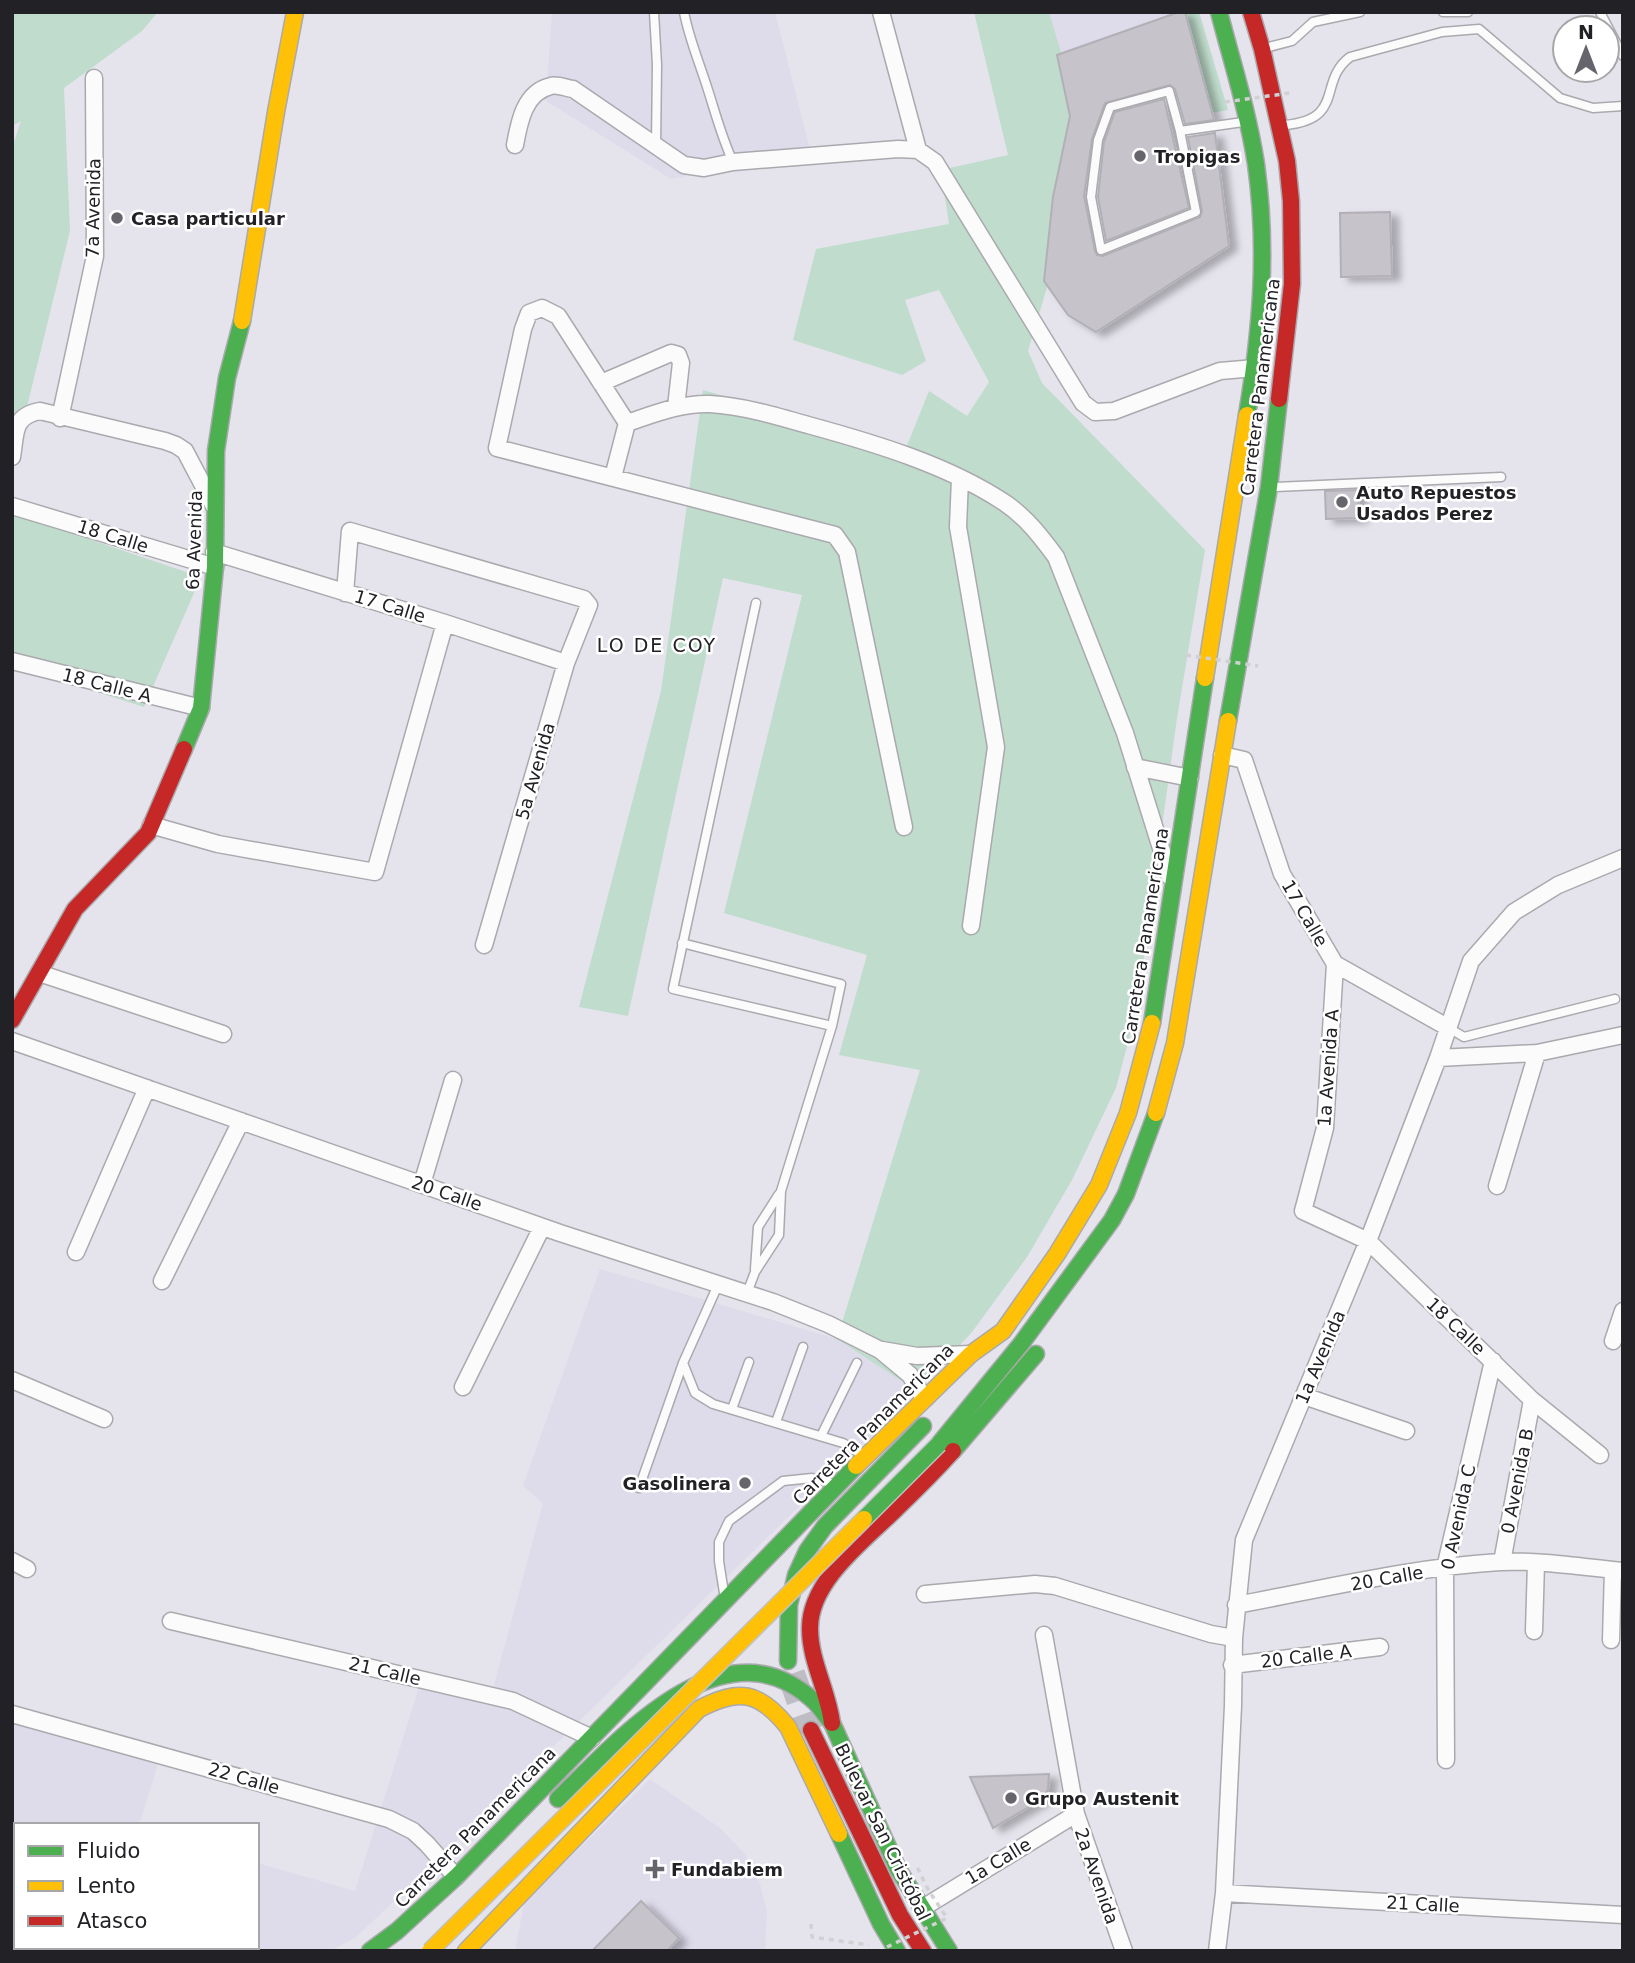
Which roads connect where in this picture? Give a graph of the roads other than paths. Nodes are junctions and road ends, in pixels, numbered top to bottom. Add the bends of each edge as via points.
1 (295, 12) edge
2 (654, 12) edge
3 (684, 12) edge
4 (881, 12) edge
5 (1219, 12) edge
6 (1251, 12) edge
7 (1360, 12) edge
8 (1443, 12) edge
9 (1468, 12) edge
10 (1600, 12) edge
11 (1262, 49) junction
12 (1623, 56) edge
13 (94, 78) dead end
14 (1623, 106) edge
15 (1248, 121) junction
16 (1279, 125) junction
17 (1180, 131) junction
18 (515, 145) dead end
19 (656, 146) junction
20 (918, 150) junction
21 (733, 162) junction
22 (1255, 368) junction
23 (601, 383) junction
24 (676, 407) junction
25 (60, 418) junction
26 (627, 423) junction
27 (12, 457) edge
28 (613, 477) junction
29 (1501, 477) dead end
30 (960, 480) junction
31 (1269, 487) junction
32 (12, 506) edge
33 (215, 508) junction
34 (214, 559) junction
35 (345, 593) junction
36 (756, 603) dead end
37 (445, 623) junction
38 (12, 661) edge
39 (566, 663) junction
40 (201, 708) junction
41 (1222, 755) junction
42 (1135, 767) junction
43 (1190, 778) junction
44 (151, 825) junction
45 (904, 827) dead end
46 (1623, 858) edge
47 (1172, 886) junction
48 (971, 926) dead end
49 (682, 943) junction
50 (484, 945) dead end
51 (1335, 964) junction
52 (39, 973) junction
53 (1615, 999) dead end
54 (12, 1020) edge
55 (832, 1026) junction
56 (1447, 1027) junction
57 (223, 1034) dead end
58 (1623, 1035) edge
59 (12, 1041) edge
60 (1537, 1053) junction
61 (1438, 1058) junction
62 (453, 1080) dead end
63 (147, 1088) junction
64 (242, 1121) junction
65 (422, 1184) junction
66 (1497, 1186) dead end
67 (781, 1191) junction
68 (1303, 1212) joint
69 (1112, 1220) junction
70 (542, 1227) junction
71 (1368, 1241) junction
72 (76, 1252) dead end
73 (755, 1272) junction
74 (162, 1281) dead end
75 (718, 1285) junction
76 (747, 1294) junction
77 (1075, 1297) dead end
78 (1623, 1311) edge
79 (1003, 1331) junction
80 (1049, 1336) dead end
81 (1614, 1341) dead end
82 (803, 1347) dead end
83 (880, 1350) junction
84 (971, 1354) junction
85 (1493, 1361) junction
86 (749, 1362) dead end
87 (683, 1363) junction
88 (857, 1363) dead end
89 (972, 1376) dead end
90 (12, 1380) edge
91 (463, 1387) dead end
92 (1304, 1396) junction
93 (924, 1398) junction
94 (1532, 1400) junction
95 (732, 1409) junction
96 (930, 1418) dead end
97 (104, 1419) dead end
98 (776, 1422) junction
99 (1406, 1431) dead end
100 (821, 1436) junction
101 (1600, 1455) dead end
102 (865, 1456) junction
103 (837, 1485) junction
104 (639, 1488) dead end
105 (1502, 1562) junction
106 (1536, 1563) junction
107 (1445, 1568) junction
108 (1618, 1570) edge
109 (925, 1594) dead end
110 (726, 1602) junction
111 (1236, 1605) junction
112 (171, 1621) dead end
113 (1534, 1631) dead end
114 (1044, 1635) dead end
115 (1234, 1638) junction
116 (1611, 1640) dead end
117 (1380, 1647) dead end
118 (788, 1661) tunnel mouth
119 (1232, 1665) junction
120 (12, 1714) edge
121 (832, 1723) junction
122 (811, 1730) tunnel mouth
123 (592, 1738) junction
124 (1446, 1760) dead end
125 (543, 1814) dead end
126 (1076, 1814) junction
127 (494, 1861) dead end
128 (456, 1877) junction
129 (1224, 1893) junction
130 (445, 1909) dead end
131 (921, 1909) junction
132 (1623, 1915) edge
133 (892, 1949) edge
134 (370, 1951) edge
135 (429, 1951) edge
136 (466, 1951) edge
137 (923, 1951) edge
138 (949, 1951) edge
139 (1124, 1951) edge
140 (1217, 1951) edge

1 - 33 main road, 6a Avenida via 246,306 227,378 216,452
2 - 19 lane
3 - 21 lane
4 - 20 street
5 - 15 main road, Carretera Panamericana
6 - 11 main road, Carretera Panamericana
7 - 11 lane via 1313,22 1292,41
8 - 9 lane
10 - 12 lane
11 - 16 main road, Carretera Panamericana
13 - 25 street, 7a Avenida via 95,257
14 - 16 lane via 1593,108 1560,97 1479,29 1442,32 1350,57 1341,64 1324,109 1305,123
15 - 17 lane
15 - 22 main road, Carretera Panamericana via 1262,240 1263,293
16 - 31 main road, Carretera Panamericana via 1291,201 1293,284
17 - 17 lane via 1196,212 1101,250 1091,197 1098,140 1110,107 1169,92
18 - 19 street via 521,114 537,92 552,85 573,89
19 - 21 street via 684,165 704,168
20 - 21 street
20 - 22 street via 935,162 1083,403 1095,412 1114,411 1220,371
22 - 43 main road, Carretera Panamericana
23 - 24 street via 671,352 681,363
23 - 26 street
23 - 28 street via 558,316 542,308 529,313 496,448
24 - 26 street
24 - 30 street via 710,404 767,413 884,446
25 - 27 street via 40,411 27,413 18,422
25 - 33 street via 176,444 185,452
26 - 28 street
28 - 45 street via 835,535 847,552
29 - 31 lane
30 - 42 street via 1006,504 1040,534 1056,557
30 - 48 street via 958,527 996,747
31 - 41 main road, Carretera Panamericana
32 - 34 street, 18 Calle
33 - 34 main road, 6a Avenida
34 - 35 street, 17 Calle
34 - 40 main road, 6a Avenida
35 - 37 street, 17 Calle
35 - 39 street, 5a Avenida via 350,531 584,599 589,606
36 - 49 lane
37 - 39 street, 17 Calle
37 - 44 street via 375,872 218,844
38 - 40 street, 18 Calle A
39 - 50 street, 5a Avenida
40 - 44 main road, 6a Avenida
41 - 51 street, 17 Calle via 1244,760 1282,874
41 - 69 main road, Carretera Panamericana via 1175,1043 1159,1104 1126,1195
42 - 43 street
42 - 47 street
43 - 47 main road, Carretera Panamericana
44 - 52 main road, 6a Avenida via 75,909
46 - 56 street, 1a Avenida via 1558,885 1514,912 1471,961
47 - 79 main road, Carretera Panamericana via 1155,1012 1128,1112 1099,1185
49 - 55 lane via 841,984
49 - 55 lane via 673,989
51 - 56 street, 17 Calle
51 - 68 street, 1a Avenida A via 1325,1128
52 - 54 main road, 6a Avenida
52 - 57 street
53 - 56 lane via 1464,1037
55 - 67 lane
56 - 61 street, 1a Avenida
58 - 60 street
59 - 63 street, 20 Calle
60 - 61 street
60 - 66 street
61 - 71 street, 1a Avenida
62 - 65 street
63 - 64 street, 20 Calle
63 - 72 street
64 - 65 street, 20 Calle
64 - 74 street
65 - 70 street, 20 Calle
67 - 73 lane via 758,1227
67 - 73 lane via 779,1235
68 - 71 street, 18 Calle
69 - 77 main road
69 - 135 main road, Carretera Panamericana, bridge via 1021,1344 939,1444
70 - 75 street, 20 Calle
70 - 91 street
71 - 85 street, 18 Calle
71 - 92 street, 1a Avenida
73 - 76 lane
75 - 76 street, 20 Calle
75 - 87 lane
76 - 83 street, 20 Calle via 828,1324
78 - 81 street
79 - 84 main road, Carretera Panamericana
79 - 89 main road
80 - 121 main road via 1011,1387 841,1565 815,1599 809,1632
82 - 98 lane
83 - 84 street, 20 Calle via 917,1356
83 - 93 street, 20 Calle via 910,1375
84 - 93 main road, Carretera Panamericana
85 - 94 street, 18 Calle
85 - 107 street, 0 Avenida C
86 - 95 lane
87 - 95 lane via 695,1394
87 - 104 lane
88 - 100 lane
90 - 97 street
92 - 99 street
92 - 111 street, 1a Avenida via 1244,1540
93 - 102 main road, Carretera Panamericana
94 - 101 street, 18 Calle
94 - 105 street, 0 Avenida B
95 - 98 lane
96 - 118 main road via 825,1526 807,1551 789,1605
98 - 100 lane
100 - 102 lane
102 - 103 main road, Carretera Panamericana
103 - 110 main road, Carretera Panamericana
103 - 110 lane via 812,1478 783,1481 729,1521 719,1542
105 - 106 street, 20 Calle
105 - 107 street, 20 Calle
106 - 108 street, 20 Calle
106 - 113 street
107 - 111 street, 20 Calle
107 - 124 street, 0 Avenida C
108 - 116 street
109 - 115 street via 1055,1586
110 - 123 main road, Carretera Panamericana
111 - 115 street, 1a Avenida
112 - 123 street, 21 Calle via 513,1701
114 - 126 street, 2a Avenida
115 - 119 street, 1a Avenida
117 - 119 street, 20 Calle A
119 - 129 street, 1a Avenida
120 - 128 street, 22 Calle via 389,1819 413,1831
121 - 125 main road via 816,1703 782,1682 726,1673 691,1687 634,1727
121 - 131 main road, Bulevar San Cristóbal
122 - 137 main road, Bulevar San Cristóbal via 900,1915
123 - 128 main road, Carretera Panamericana
126 - 131 street, 1a Calle
126 - 139 street, 2a Avenida
127 - 130 main road
128 - 134 main road, Carretera Panamericana
129 - 132 street, 21 Calle
129 - 140 street, 1a Avenida
131 - 138 main road, Bulevar San Cristóbal
133 - 136 main road via 788,1727 765,1702 735,1693 699,1709

